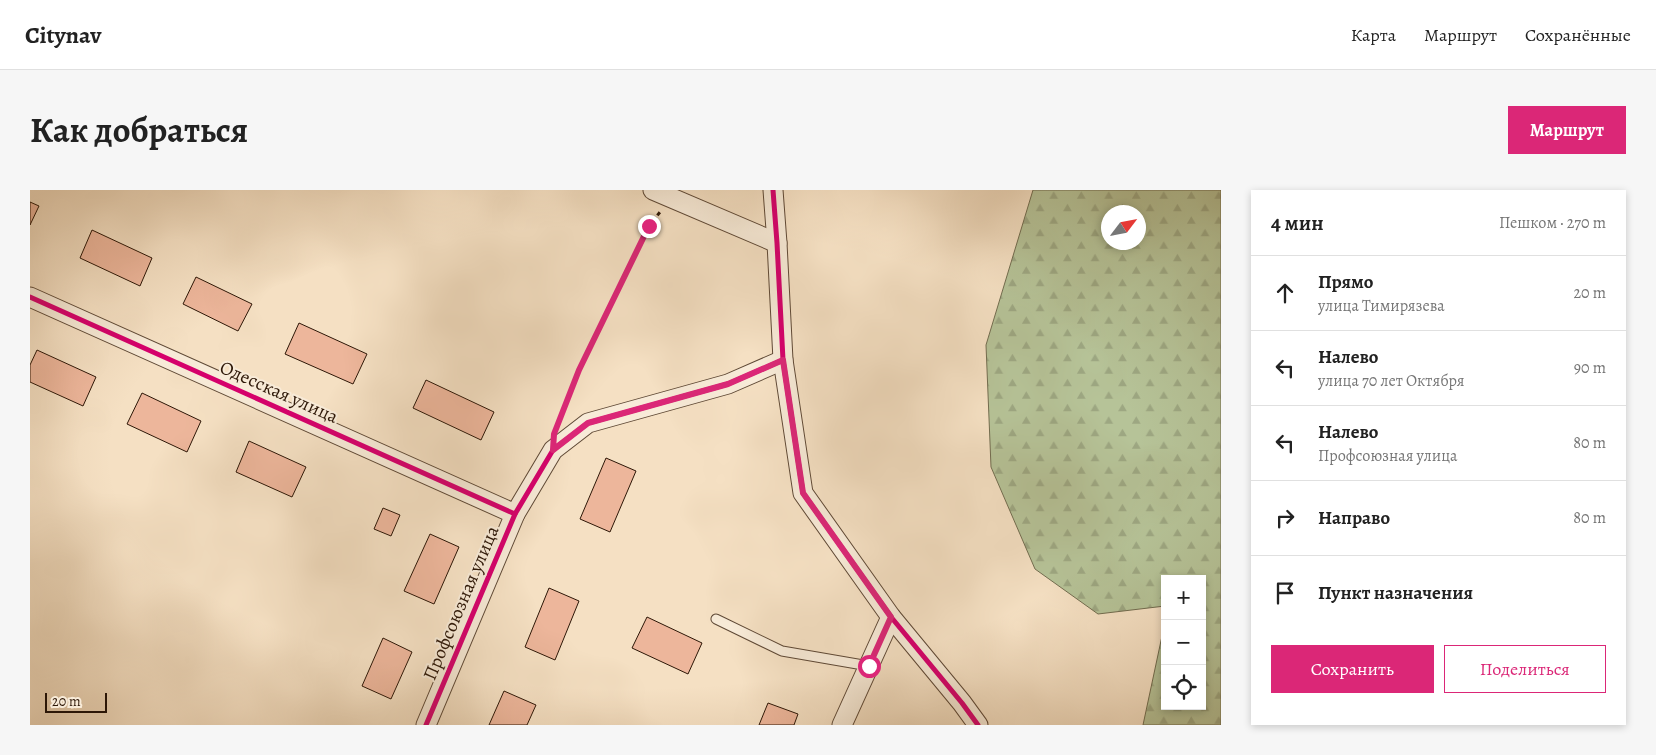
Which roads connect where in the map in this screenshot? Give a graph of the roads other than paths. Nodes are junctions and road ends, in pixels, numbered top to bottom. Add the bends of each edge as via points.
1 (653, 190) edge
2 (773, 190) edge
3 (777, 242) junction
4 (30, 297) edge
5 (783, 360) junction
6 (515, 514) junction
7 (891, 617) junction
8 (716, 619) dead end
9 (869, 666) junction
10 (426, 725) edge
11 (842, 725) edge
12 (978, 725) edge

1 - 3 street
2 - 3 street
3 - 5 street
4 - 6 street, Одесская улица
5 - 6 street, Профсоюзная улица via 728,384 588,423 553,450
5 - 7 street via 803,493
6 - 10 street, Профсоюзная улица
7 - 9 street
7 - 12 street
8 - 9 lane via 782,651
9 - 11 street

